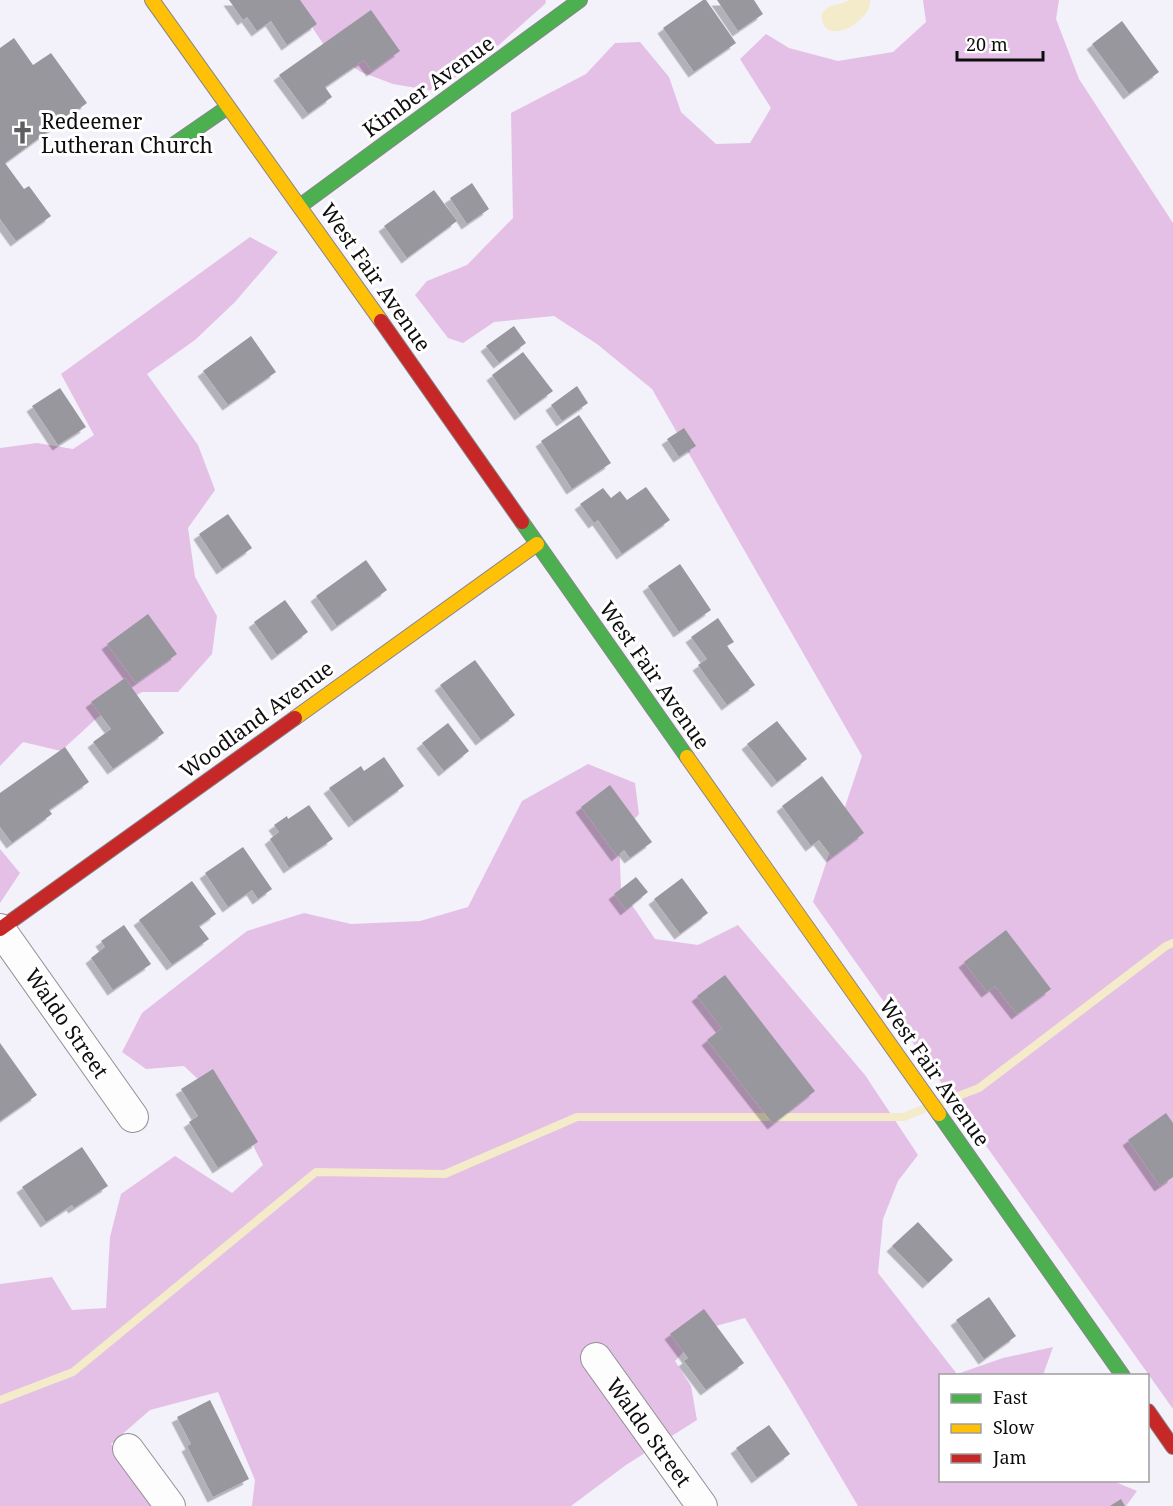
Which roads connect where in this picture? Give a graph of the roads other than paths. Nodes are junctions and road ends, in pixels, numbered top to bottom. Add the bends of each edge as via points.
1 (152, 0) edge
2 (580, 0) edge
3 (228, 107) junction
4 (170, 147) dead end
5 (300, 206) junction
6 (537, 544) junction
7 (0, 929) edge
8 (133, 1118) dead end
9 (596, 1358) dead end
10 (1122, 1374) edge
11 (1149, 1412) edge
12 (1173, 1447) edge
13 (128, 1449) dead end
14 (170, 1506) edge
15 (702, 1506) edge

1 - 3 street, West Fair Avenue
2 - 5 street, Kimber Avenue
3 - 4 street
3 - 5 street, West Fair Avenue
5 - 6 street, West Fair Avenue
6 - 7 street, Woodland Avenue
6 - 10 street, West Fair Avenue
7 - 8 street, Waldo Street
9 - 15 street, Waldo Street
11 - 12 street
13 - 14 street

